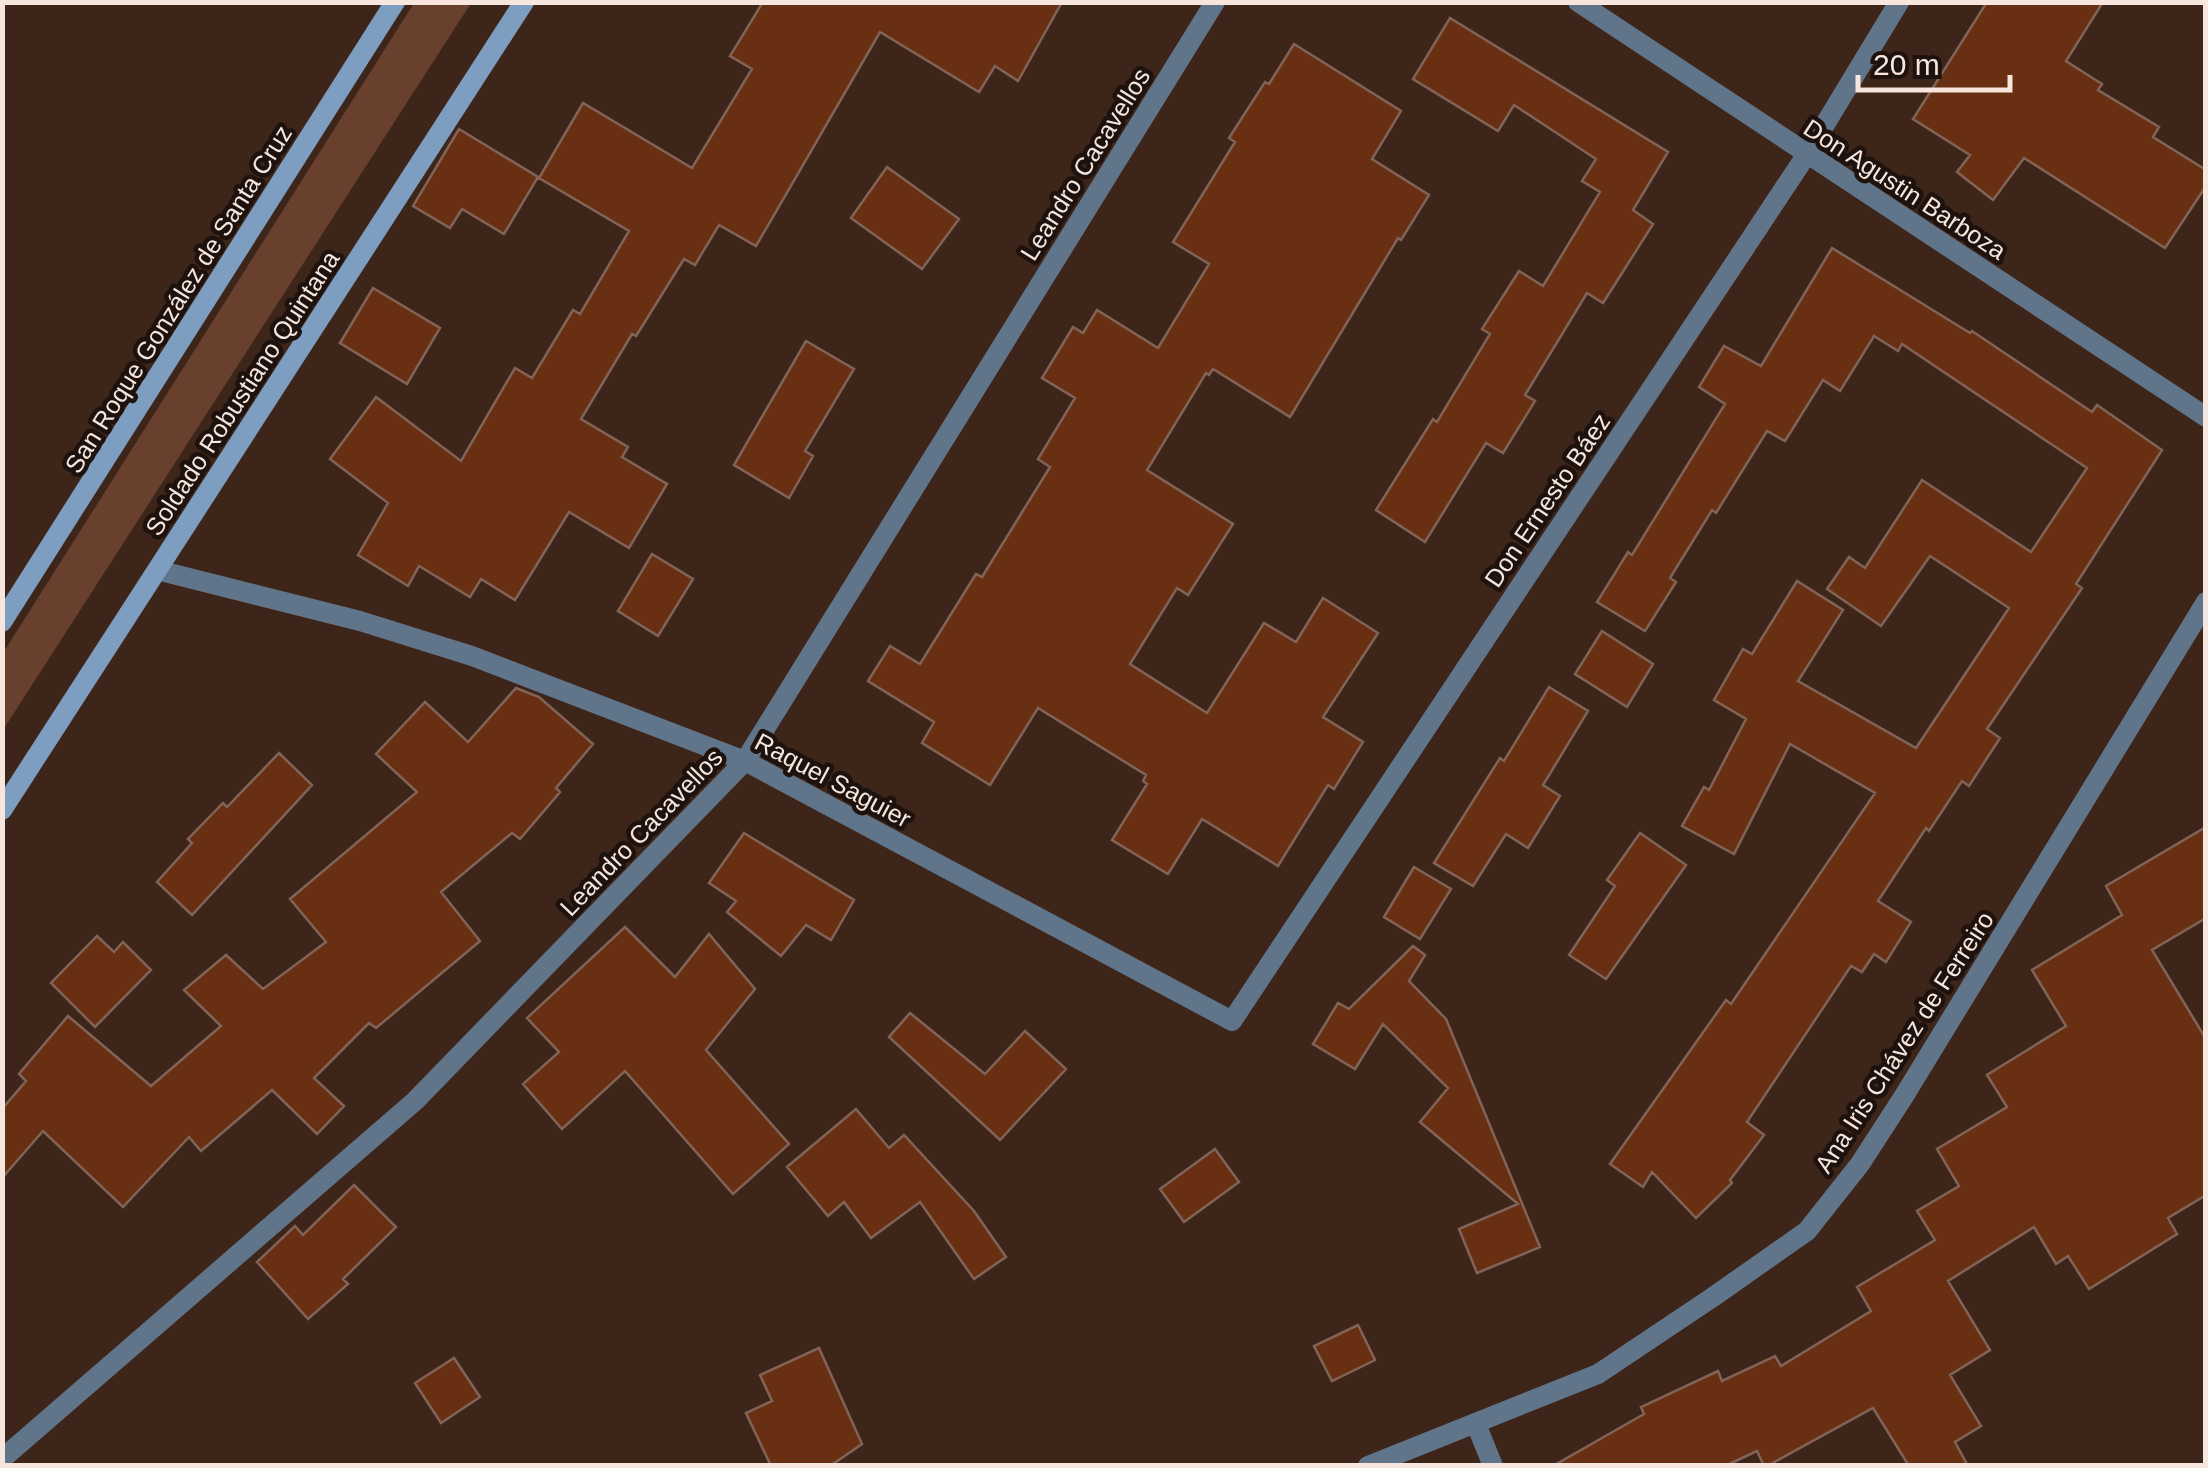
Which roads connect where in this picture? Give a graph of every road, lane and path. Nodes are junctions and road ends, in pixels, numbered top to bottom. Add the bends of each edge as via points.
1 (395, 2) edge
2 (524, 2) edge
3 (1216, 2) edge
4 (1578, 2) edge
5 (1899, 2) edge
6 (1807, 154) junction
7 (2206, 417) edge
8 (157, 570) junction
9 (2206, 602) edge
10 (2, 622) edge
11 (744, 761) junction
12 (2, 810) edge
13 (1232, 1021) joint
14 (1476, 1424) junction
15 (2, 1459) edge
16 (1368, 1466) edge
17 (1494, 1466) edge

1 - 10 street, San Roque González de Santa Cruz
2 - 8 street, Soldado Robustiano Quintana
3 - 11 street, Leandro Cacavellos
4 - 6 street, Don Agustin Barboza
5 - 6 street, Don Ernesto Báez
6 - 7 street, Don Agustin Barboza
6 - 13 street, Don Ernesto Báez
8 - 11 street, Raquel Saguier via 472,656
8 - 12 street, Soldado Robustiano Quintana
9 - 14 street, Ana Iris Chávez de Ferreiro via 1904,1096 1807,1232 1598,1374
11 - 13 street, Raquel Saguier
11 - 15 street, Leandro Cacavellos via 415,1101
14 - 16 street, Ana Iris Chávez de Ferreiro
14 - 17 street

